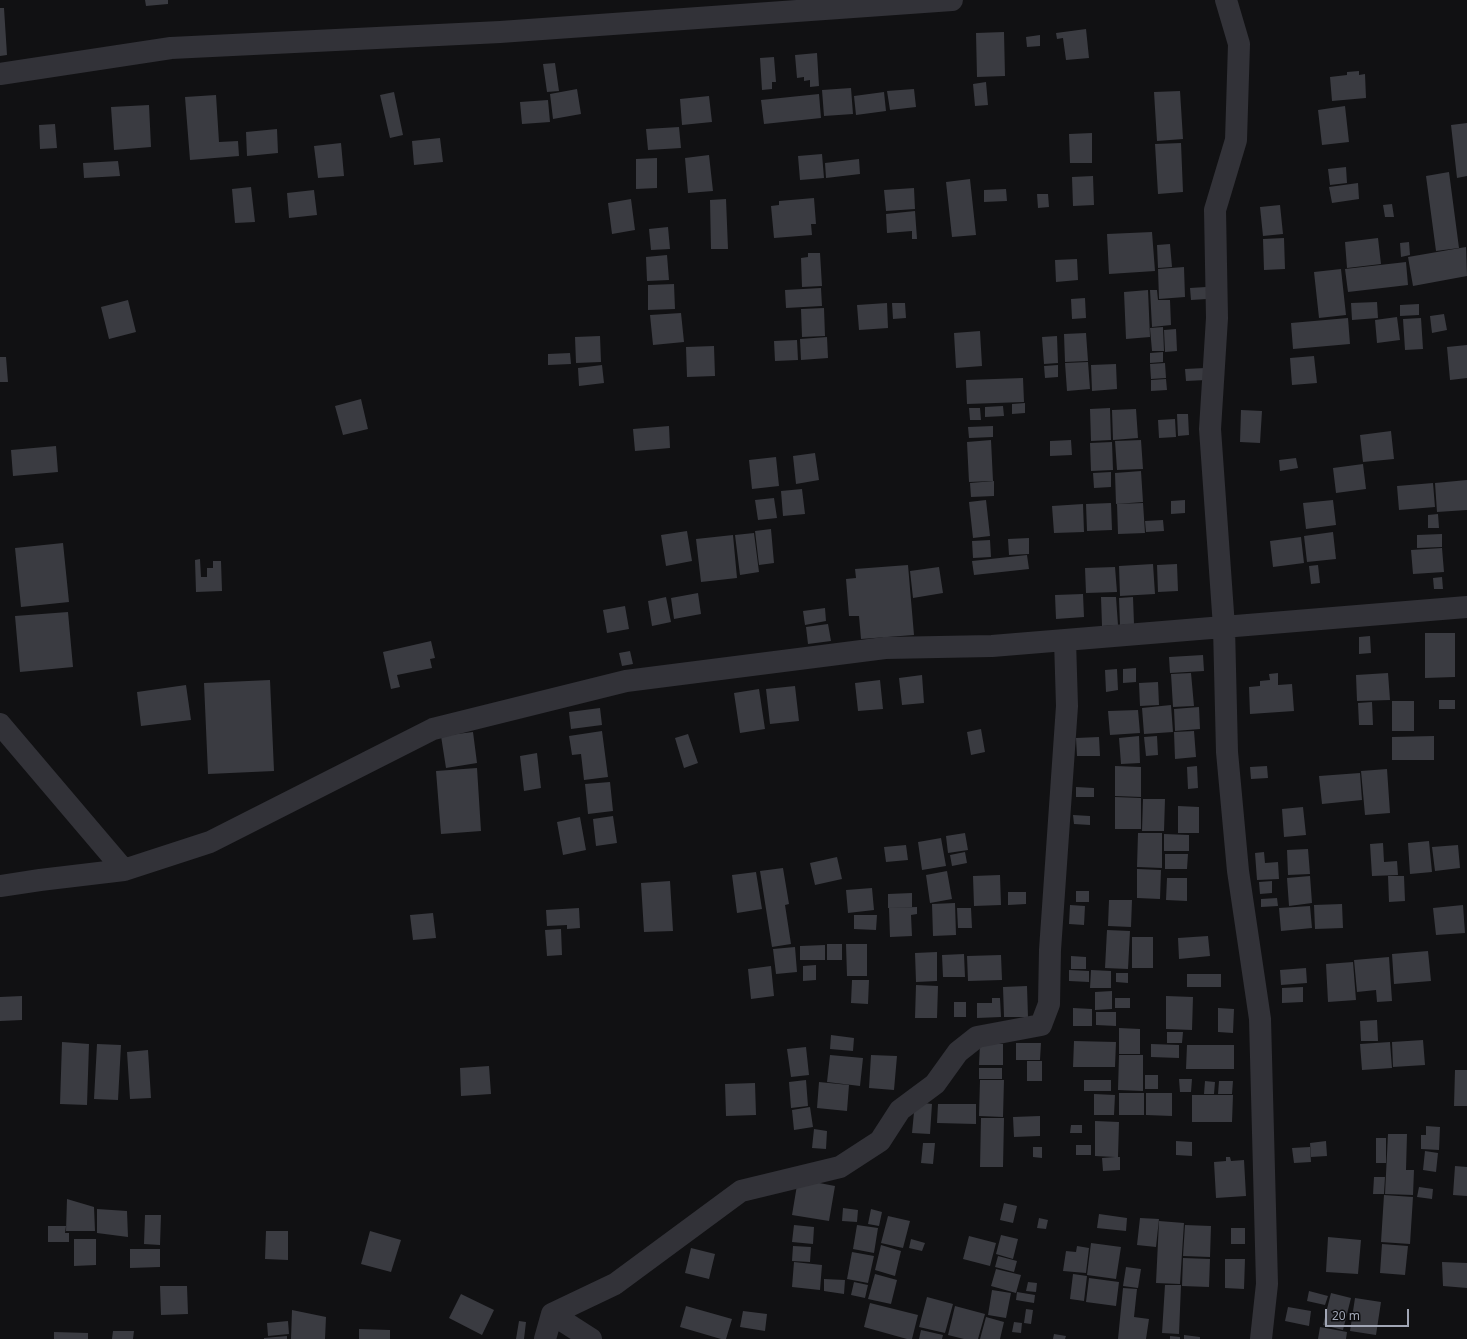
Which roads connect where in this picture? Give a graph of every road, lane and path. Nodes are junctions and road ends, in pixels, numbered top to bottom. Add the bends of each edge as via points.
1 (952, 0) edge
2 (1226, 0) edge
3 (0, 74) edge
4 (1467, 607) edge
5 (1224, 627) junction
6 (1065, 640) junction
7 (0, 724) edge
8 (124, 870) junction
9 (0, 886) edge
10 (552, 1314) junction
11 (545, 1339) edge
12 (591, 1339) edge
13 (1261, 1339) edge

1 - 3 street via 500,32 171,48
2 - 5 street via 1239,44 1236,140 1215,210 1217,318 1210,428
4 - 5 street
5 - 6 street
5 - 13 street via 1227,752 1238,871 1260,1020 1267,1284
6 - 8 street via 992,646 885,648 626,681 433,729 210,842
6 - 10 street via 1067,706 1050,950 1049,1004 1041,1025 977,1037 958,1052 934,1084 900,1110 880,1141 847,1163 840,1167 741,1191 616,1284
7 - 8 street
8 - 9 street
10 - 11 street
10 - 12 street

